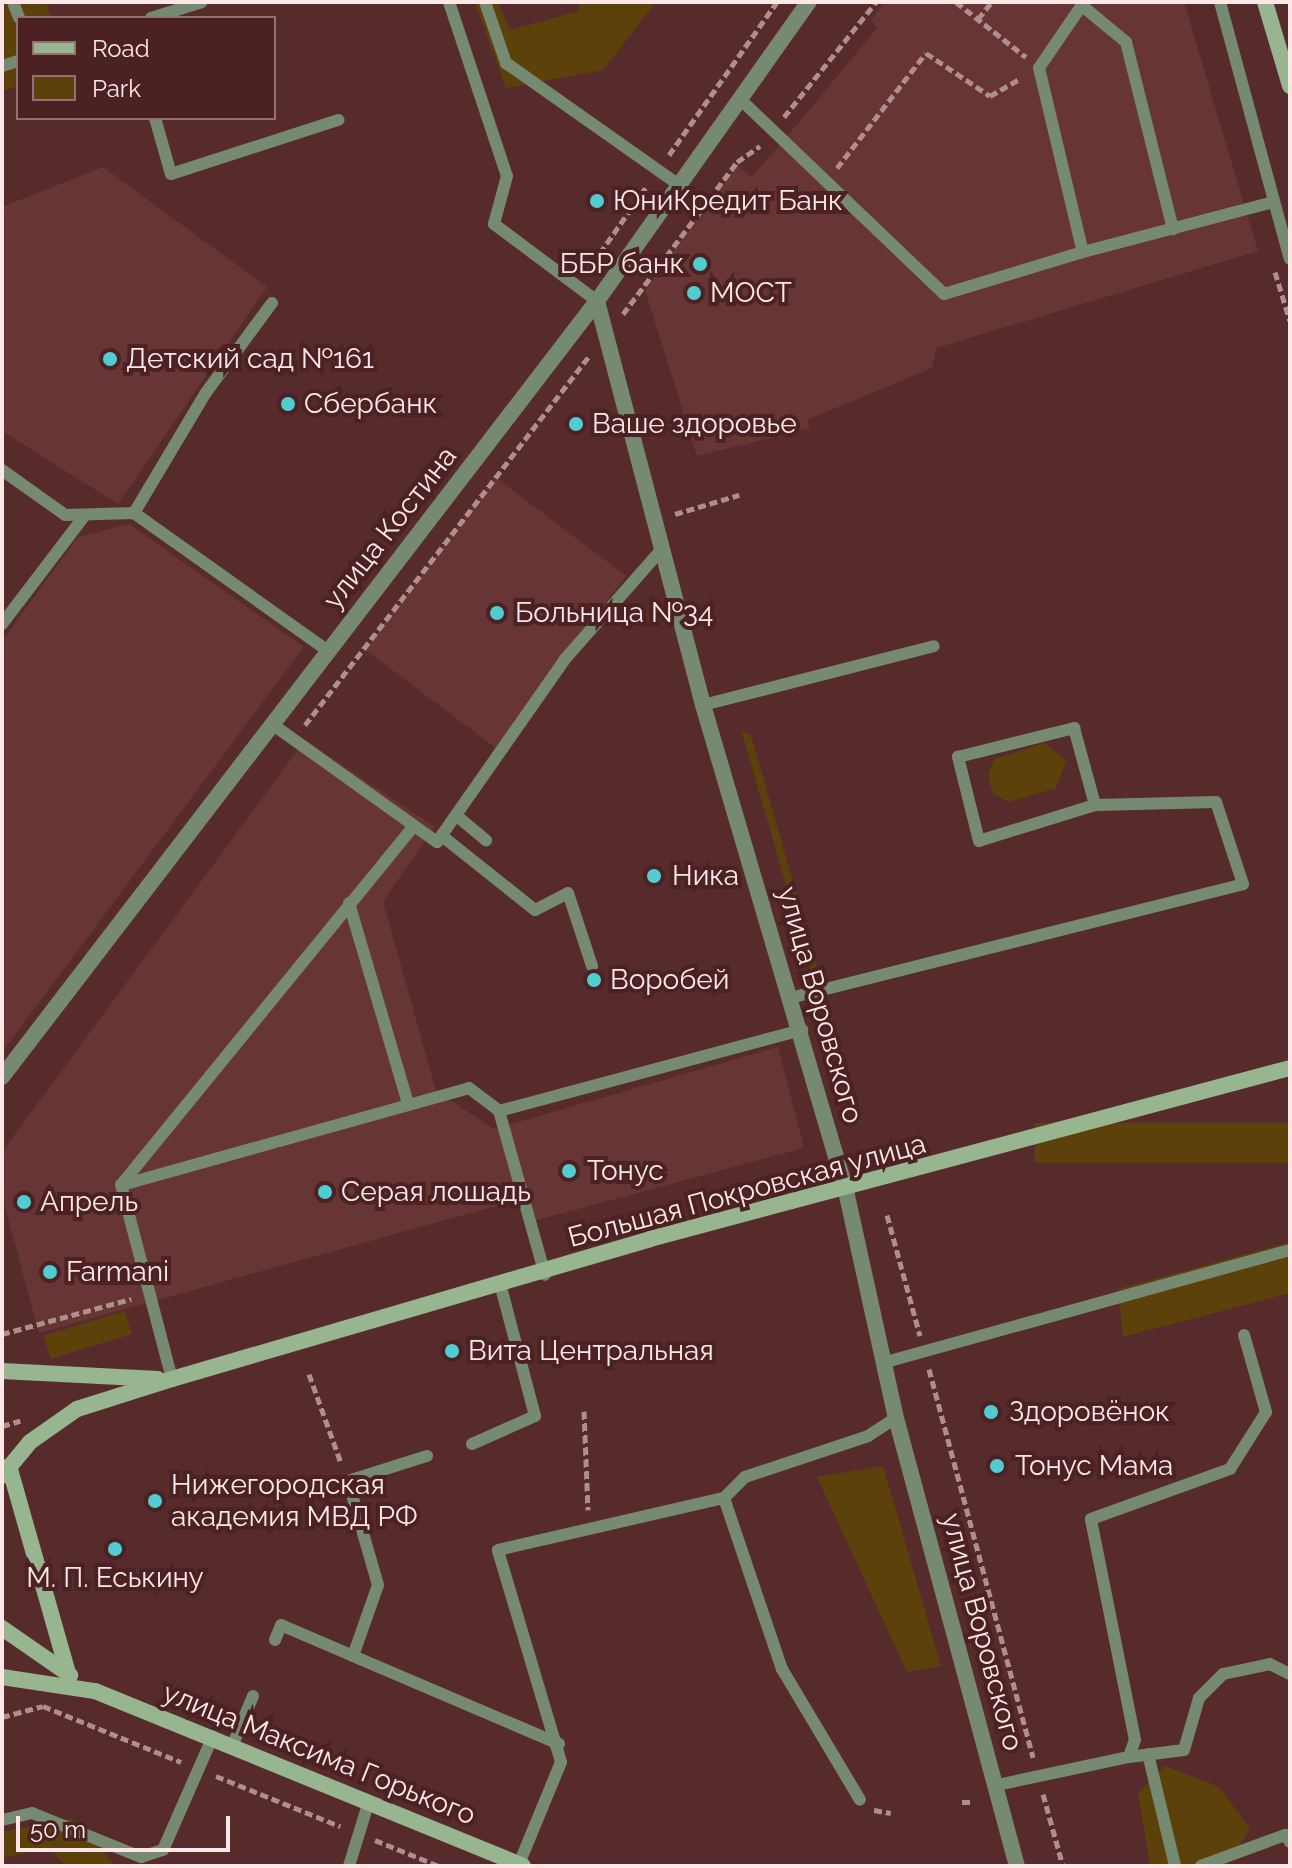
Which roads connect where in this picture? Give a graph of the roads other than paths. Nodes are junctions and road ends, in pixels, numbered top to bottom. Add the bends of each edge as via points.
1 (202, 2) edge
2 (449, 2) edge
3 (485, 2) edge
4 (809, 2) edge
5 (1220, 2) edge
6 (1265, 2) edge
7 (1085, 5) edge
8 (157, 16) edge
9 (1290, 86) edge
10 (740, 99) junction
11 (156, 120) edge
12 (338, 120) dead end
13 (679, 185) junction
14 (1273, 202) junction
15 (1173, 229) junction
16 (1083, 252) junction
17 (1289, 256) edge
18 (597, 301) junction
19 (272, 303) dead end
20 (2, 470) edge
21 (134, 513) junction
22 (85, 515) junction
23 (662, 549) junction
24 (2, 624) edge
25 (934, 646) dead end
26 (328, 651) junction
27 (703, 705) junction
28 (272, 724) junction
29 (1095, 805) junction
30 (457, 816) junction
31 (414, 826) junction
32 (442, 836) junction
33 (486, 840) dead end
34 (349, 903) junction
35 (592, 966) dead end
36 (794, 997) junction
37 (802, 1030) junction
38 (1290, 1068) edge
39 (2, 1077) edge
40 (408, 1103) junction
41 (499, 1111) junction
42 (121, 1185) junction
43 (846, 1191) junction
44 (1290, 1250) edge
45 (545, 1275) junction
46 (501, 1287) junction
47 (1244, 1335) dead end
48 (886, 1362) junction
49 (2, 1371) edge
50 (172, 1379) junction
51 (896, 1418) junction
52 (472, 1444) dead end
53 (427, 1456) dead end
54 (6, 1471) edge
55 (724, 1498) junction
56 (2, 1628) edge
57 (275, 1640) dead end
58 (353, 1656) junction
59 (68, 1673) junction
60 (1290, 1674) edge
61 (2, 1677) edge
62 (95, 1691) junction
63 (253, 1696) dead end
64 (213, 1736) junction
65 (233, 1744) junction
66 (559, 1744) junction
67 (1148, 1754) junction
68 (1129, 1757) junction
69 (997, 1785) junction
70 (860, 1800) dead end
71 (369, 1801) junction
72 (2, 1820) edge
73 (1290, 1842) edge
74 (521, 1865) edge
75 (349, 1866) edge
76 (1017, 1866) edge
77 (1175, 1866) edge
78 (1201, 1866) edge

1 - 8 lane
2 - 18 lane via 507,176 494,224
3 - 13 lane via 506,63
4 - 10 street, улица Костина
5 - 14 lane
6 - 9 main road
7 - 15 lane via 1126,42
7 - 16 lane via 1039,68
10 - 13 street, улица Костина
10 - 16 lane via 944,294
11 - 12 lane via 171,174
13 - 18 street, улица Костина
14 - 15 lane
14 - 17 lane
15 - 16 lane
18 - 23 street, улица Воровского
18 - 26 street, улица Костина
19 - 21 lane via 205,394
20 - 22 lane via 65,515
21 - 22 lane
21 - 26 lane
22 - 24 lane
23 - 27 street, улица Воровского
23 - 30 lane via 565,659
25 - 27 lane
26 - 28 street, улица Костина
27 - 36 street, улица Воровского
28 - 31 lane
28 - 39 street, улица Костина
29 - 29 lane via 979,841 958,757 1074,728
29 - 36 lane via 1216,802 1243,884
30 - 32 lane
30 - 33 lane
31 - 32 lane via 437,842
31 - 34 lane
32 - 35 lane via 535,910 568,893
34 - 40 lane
34 - 42 lane
36 - 37 street, улица Воровского
37 - 41 lane
37 - 43 street, улица Воровского
38 - 43 main road, Большая Покровская улица
40 - 41 lane via 469,1088
40 - 42 lane
41 - 45 lane
42 - 50 lane
43 - 45 main road, Большая Покровская улица via 650,1239
43 - 48 street, улица Воровского via 848,1227
44 - 48 lane
45 - 46 main road, Большая Покровская улица
46 - 50 main road, Большая Покровская улица
46 - 52 lane via 535,1416
47 - 68 lane via 1266,1412 1230,1469 1091,1519 1135,1740
48 - 51 street, улица Воровского
49 - 50 main road
50 - 54 main road, Большая Покровская улица via 77,1409
51 - 55 lane via 868,1436 745,1477
51 - 69 street, улица Воровского
53 - 58 lane via 348,1481 378,1585
54 - 59 main road
55 - 66 lane via 498,1550
55 - 70 lane via 782,1669
56 - 59 main road
57 - 58 lane via 281,1625
58 - 66 lane
59 - 62 main road
60 - 67 lane via 1270,1664 1223,1674 1199,1698 1184,1750
61 - 62 main road
62 - 64 main road, улица Максима Горького
63 - 65 lane
64 - 65 main road, улица Максима Горького
64 - 72 lane via 163,1850 141,1857 32,1813
65 - 71 main road, улица Максима Горького
66 - 74 lane via 561,1762
67 - 68 lane
67 - 77 lane
68 - 69 lane
69 - 76 street, улица Воровского
71 - 74 main road, улица Максима Горького
71 - 75 lane
73 - 78 lane via 1285,1835

